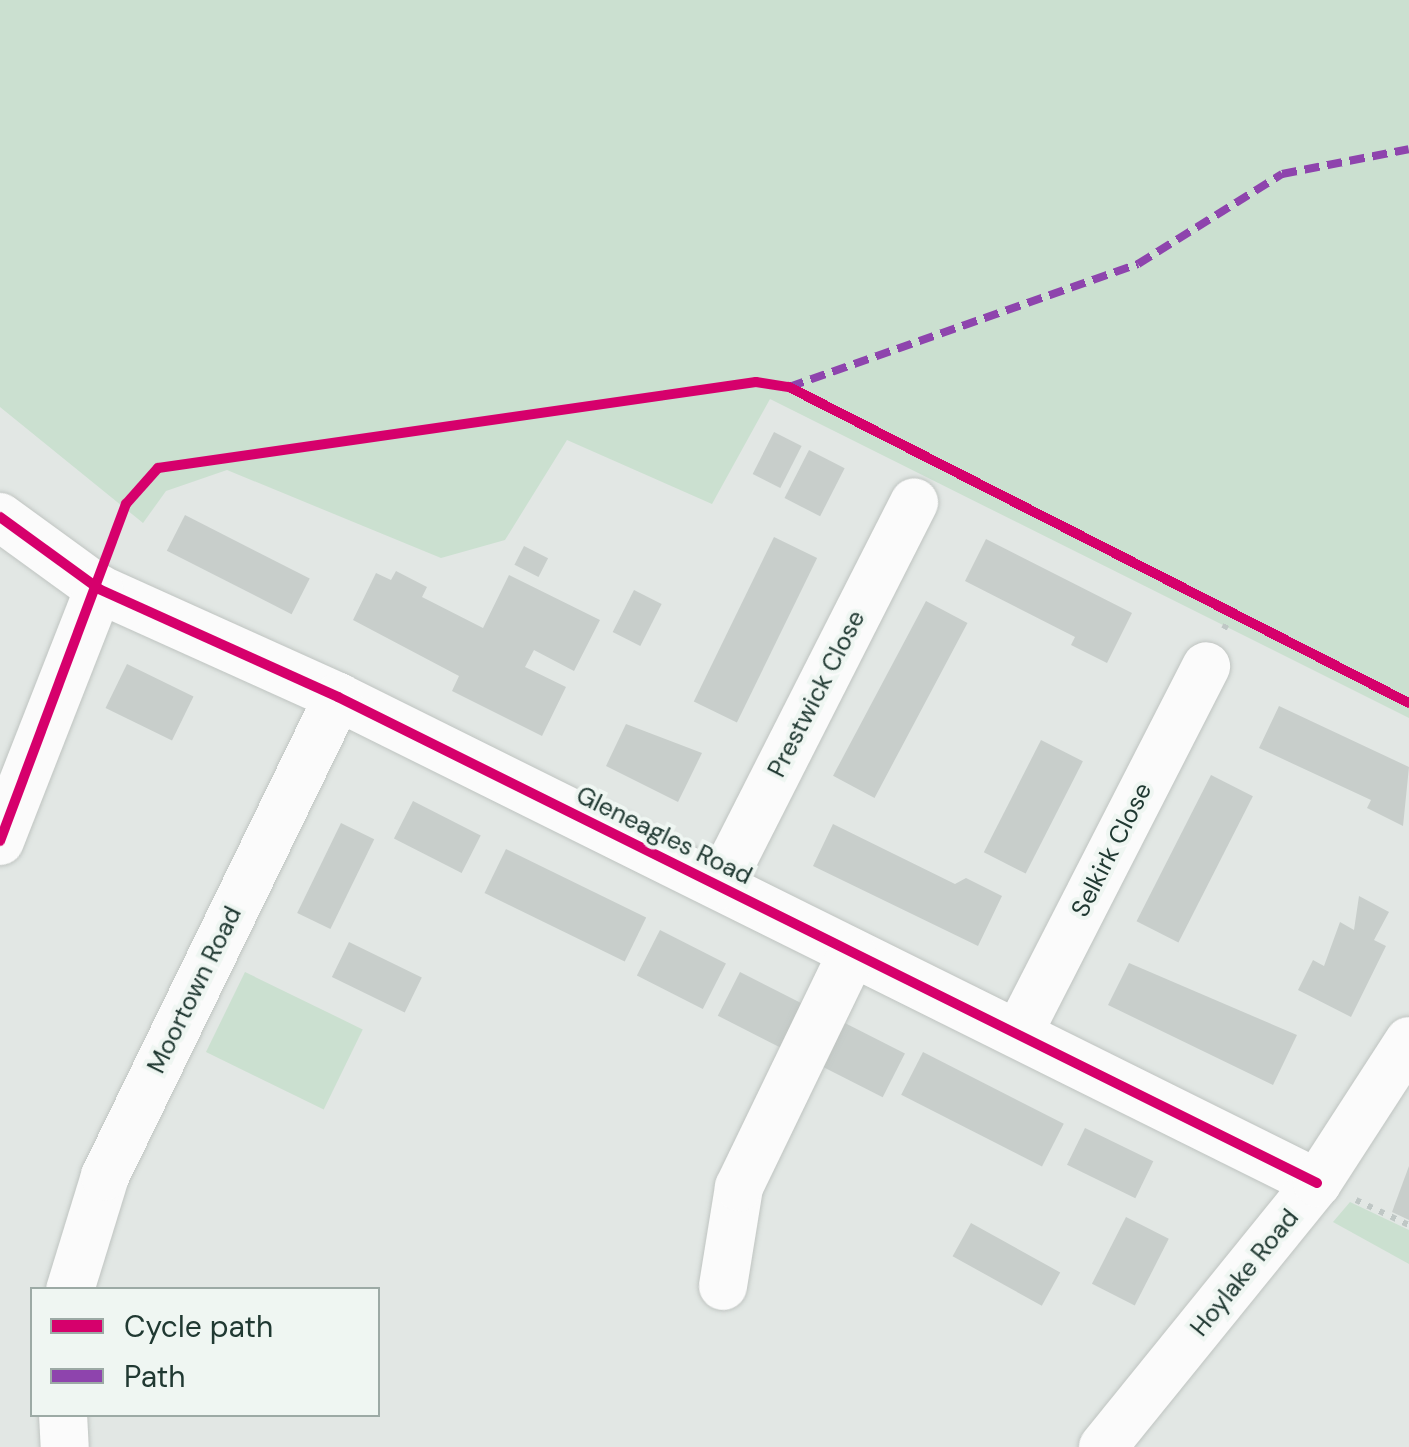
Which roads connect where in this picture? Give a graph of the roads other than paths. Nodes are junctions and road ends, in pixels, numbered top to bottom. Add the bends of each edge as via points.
1 (914, 502) dead end
2 (0, 517) edge
3 (100, 589) junction
4 (1206, 666) dead end
5 (338, 697) junction
6 (0, 842) edge
7 (720, 886) junction
8 (852, 952) junction
9 (1018, 1034) junction
10 (1409, 1041) edge
11 (1317, 1182) junction
12 (723, 1286) dead end
13 (71, 1287) edge
14 (63, 1417) edge
15 (65, 1447) edge
16 (1103, 1447) edge

1 - 7 street, Prestwick Close
2 - 3 street, Gleneagles Road
3 - 5 street, Gleneagles Road
3 - 6 street
4 - 9 street, Selkirk Close
5 - 7 street, Gleneagles Road
5 - 13 street, Moortown Road via 105,1176
7 - 8 street, Gleneagles Road
8 - 9 street, Gleneagles Road
8 - 12 street via 739,1187
9 - 11 street, Gleneagles Road
10 - 11 street, Hoylake Road
11 - 16 street, Hoylake Road
14 - 15 street

